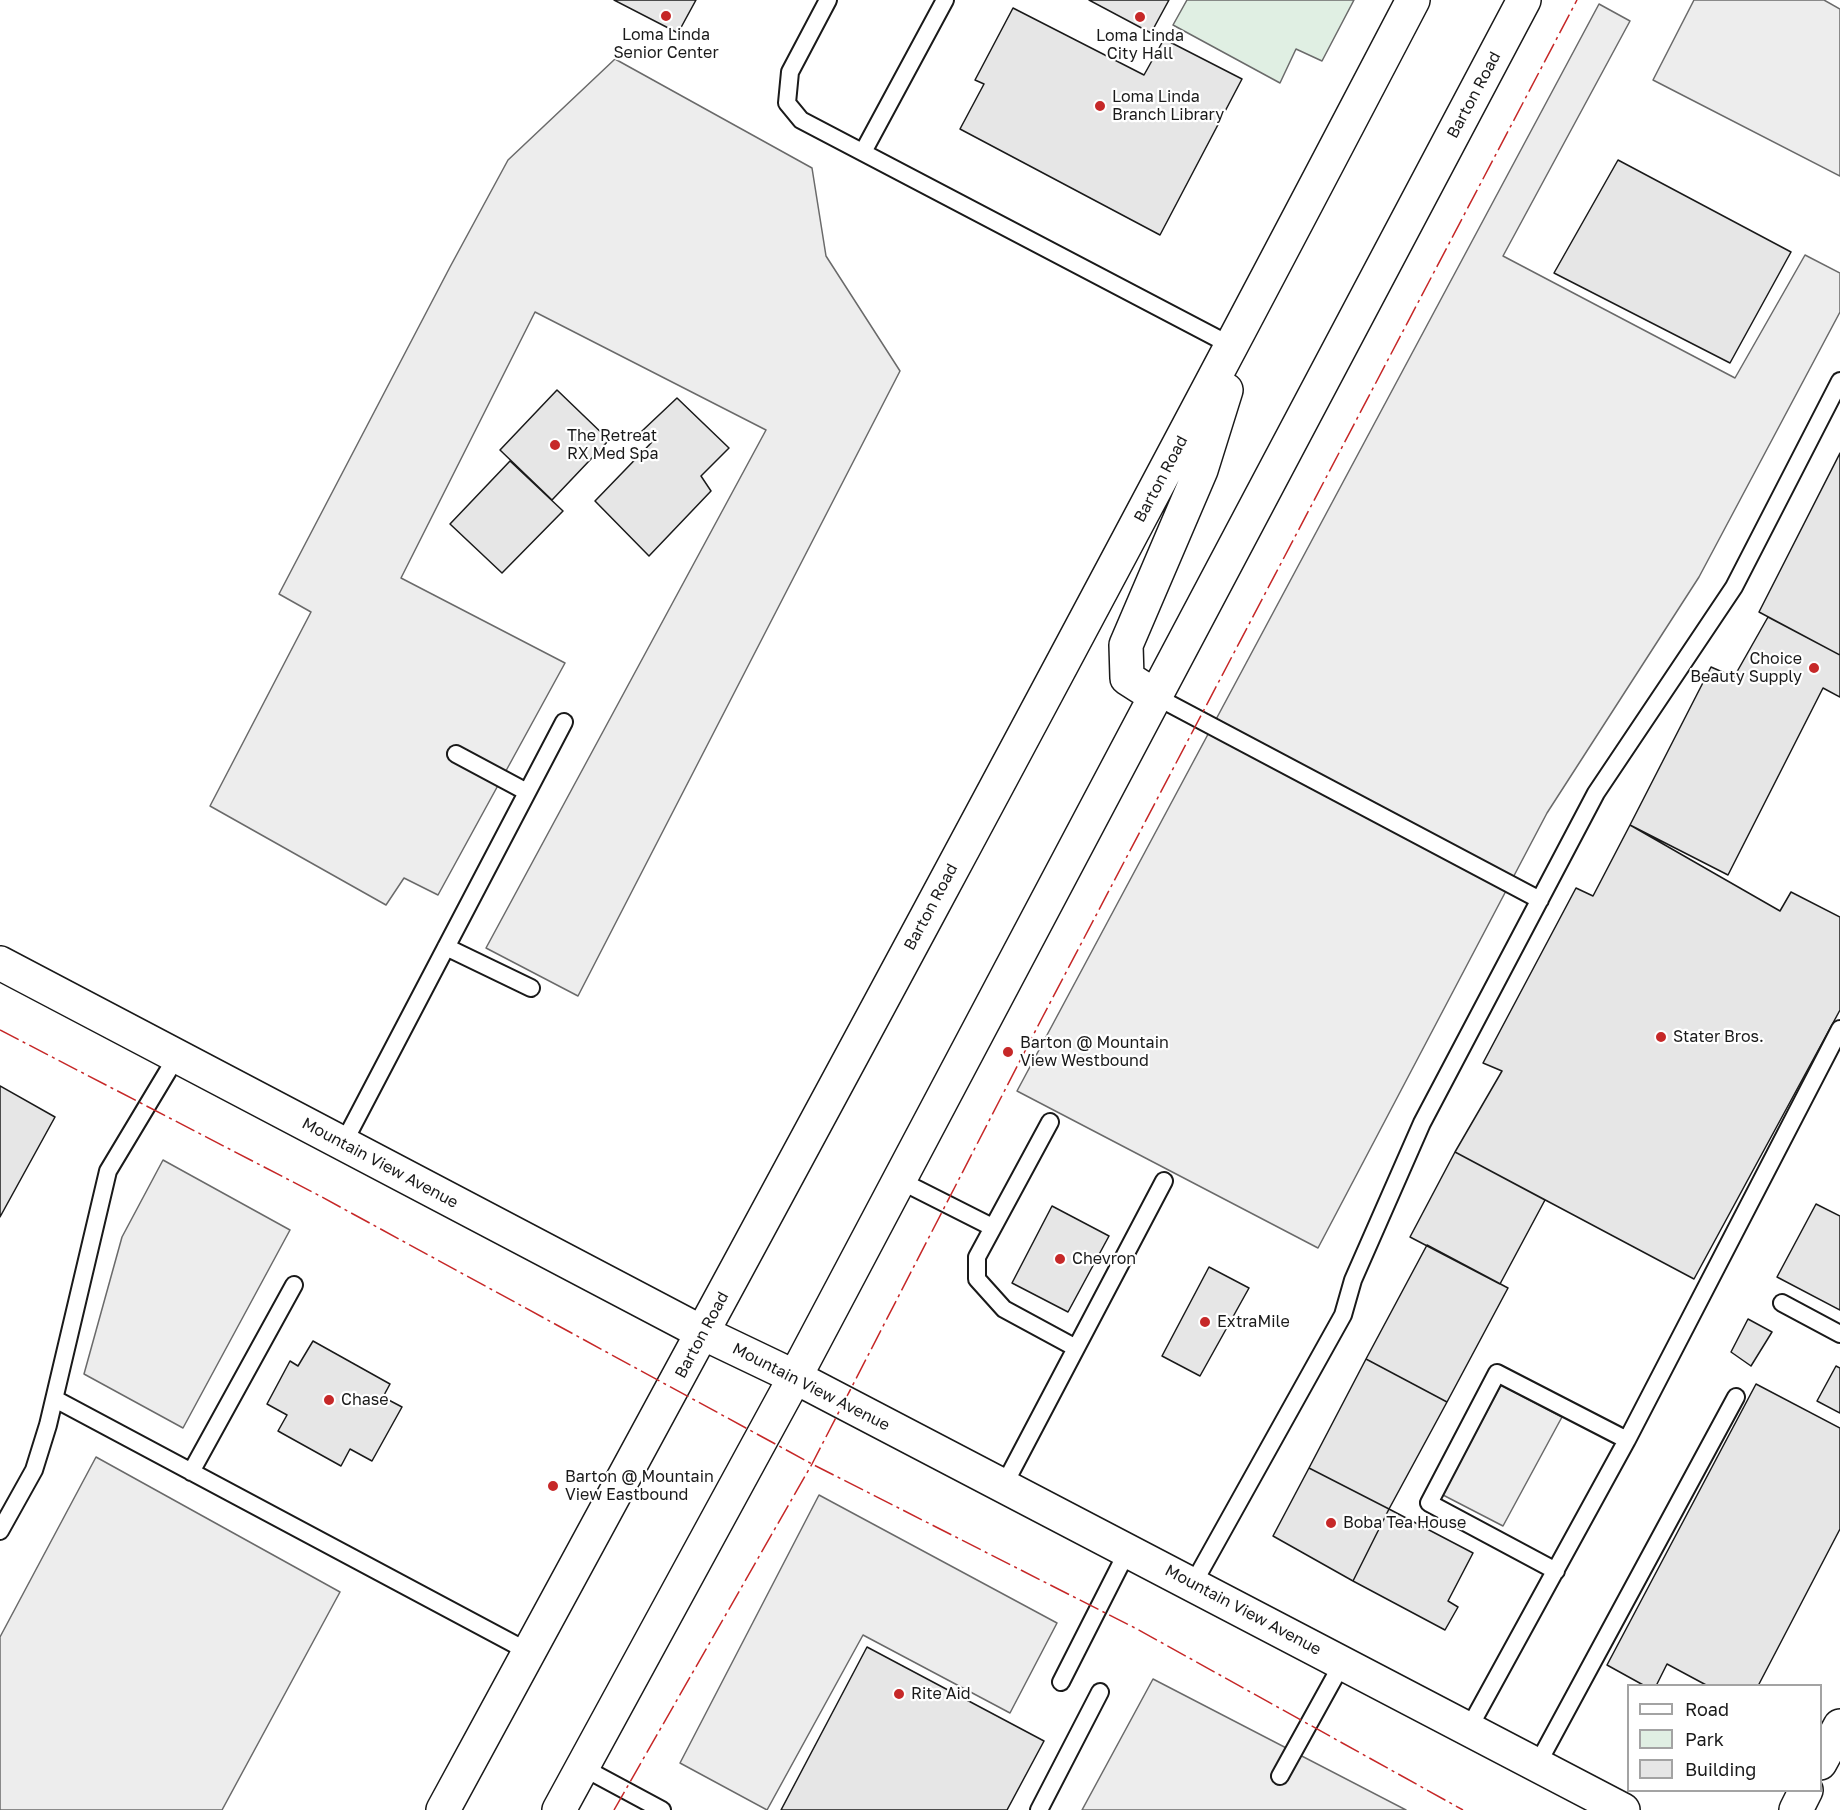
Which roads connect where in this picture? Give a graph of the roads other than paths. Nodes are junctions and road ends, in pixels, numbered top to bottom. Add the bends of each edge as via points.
1 (828, 0) edge
2 (945, 0) edge
3 (1413, 0) edge
4 (1524, 0) edge
5 (863, 152) junction
6 (1240, 333) junction
7 (1840, 381) edge
8 (1155, 696) junction
9 (564, 722) dead end
10 (456, 754) dead end
11 (527, 792) junction
12 (1540, 900) junction
13 (446, 947) junction
14 (0, 963) edge
15 (531, 988) dead end
16 (1840, 1029) edge
17 (177, 1056) junction
18 (1050, 1122) dead end
19 (344, 1144) junction
20 (899, 1180) junction
21 (1164, 1181) dead end
22 (992, 1227) junction
23 (294, 1285) dead end
24 (1782, 1303) dead end
25 (703, 1333) junction
26 (1840, 1334) edge
27 (1076, 1348) junction
28 (795, 1377) junction
29 (1736, 1397) dead end
30 (54, 1399) junction
31 (1627, 1440) junction
32 (191, 1472) junction
33 (1004, 1485) junction
34 (0, 1531) edge
35 (1128, 1550) junction
36 (1556, 1571) junction
37 (1193, 1584) junction
38 (529, 1652) junction
39 (1343, 1662) junction
40 (1061, 1683) dead end
41 (1100, 1692) dead end
42 (1840, 1726) edge
43 (1469, 1728) junction
44 (1822, 1761) edge
45 (1537, 1765) junction
46 (582, 1767) junction
47 (1280, 1776) dead end
48 (1805, 1792) edge
49 (443, 1810) edge
50 (559, 1810) edge
51 (662, 1810) edge
52 (1039, 1810) edge
53 (1623, 1810) edge
54 (1796, 1810) edge

1 - 5 lane via 790,72 787,103 801,120
2 - 5 lane
3 - 6 main road, Barton Road
4 - 8 main road, Barton Road
5 - 6 lane
6 - 8 main road via 1201,470 1126,645 1127,678
6 - 25 main road, Barton Road
7 - 12 lane via 1734,587 1596,794
8 - 12 lane
8 - 20 main road, Barton Road
9 - 11 lane
10 - 11 lane
11 - 13 lane
12 - 37 lane via 1422,1123 1353,1280 1343,1315
13 - 15 lane
13 - 19 lane
14 - 17 main road, Mountain View Avenue
16 - 31 lane
17 - 19 main road, Mountain View Avenue
17 - 30 lane via 108,1171
18 - 22 lane
19 - 25 main road, Mountain View Avenue
20 - 22 lane
20 - 28 main road, Barton Road
21 - 27 lane
22 - 27 lane via 977,1257 977,1279 1004,1309
23 - 32 lane
24 - 26 lane
25 - 28 main road, Mountain View Avenue
25 - 38 main road, Barton Road
27 - 33 lane
28 - 33 main road, Mountain View Avenue
28 - 46 main road, Barton Road
29 - 45 lane
30 - 32 lane
30 - 34 lane via 34,1470
31 - 36 lane
31 - 36 lane via 1497,1373 1429,1503
32 - 38 lane
33 - 35 main road, Mountain View Avenue
35 - 37 main road, Mountain View Avenue
35 - 40 lane
36 - 43 lane
37 - 39 main road, Mountain View Avenue
38 - 49 main road, Barton Road
39 - 43 main road, Mountain View Avenue
39 - 47 lane
41 - 52 lane
42 - 44 main road
43 - 45 main road, Mountain View Avenue
45 - 53 main road, Mountain View Avenue
46 - 50 main road, Barton Road
46 - 51 lane
48 - 54 main road

